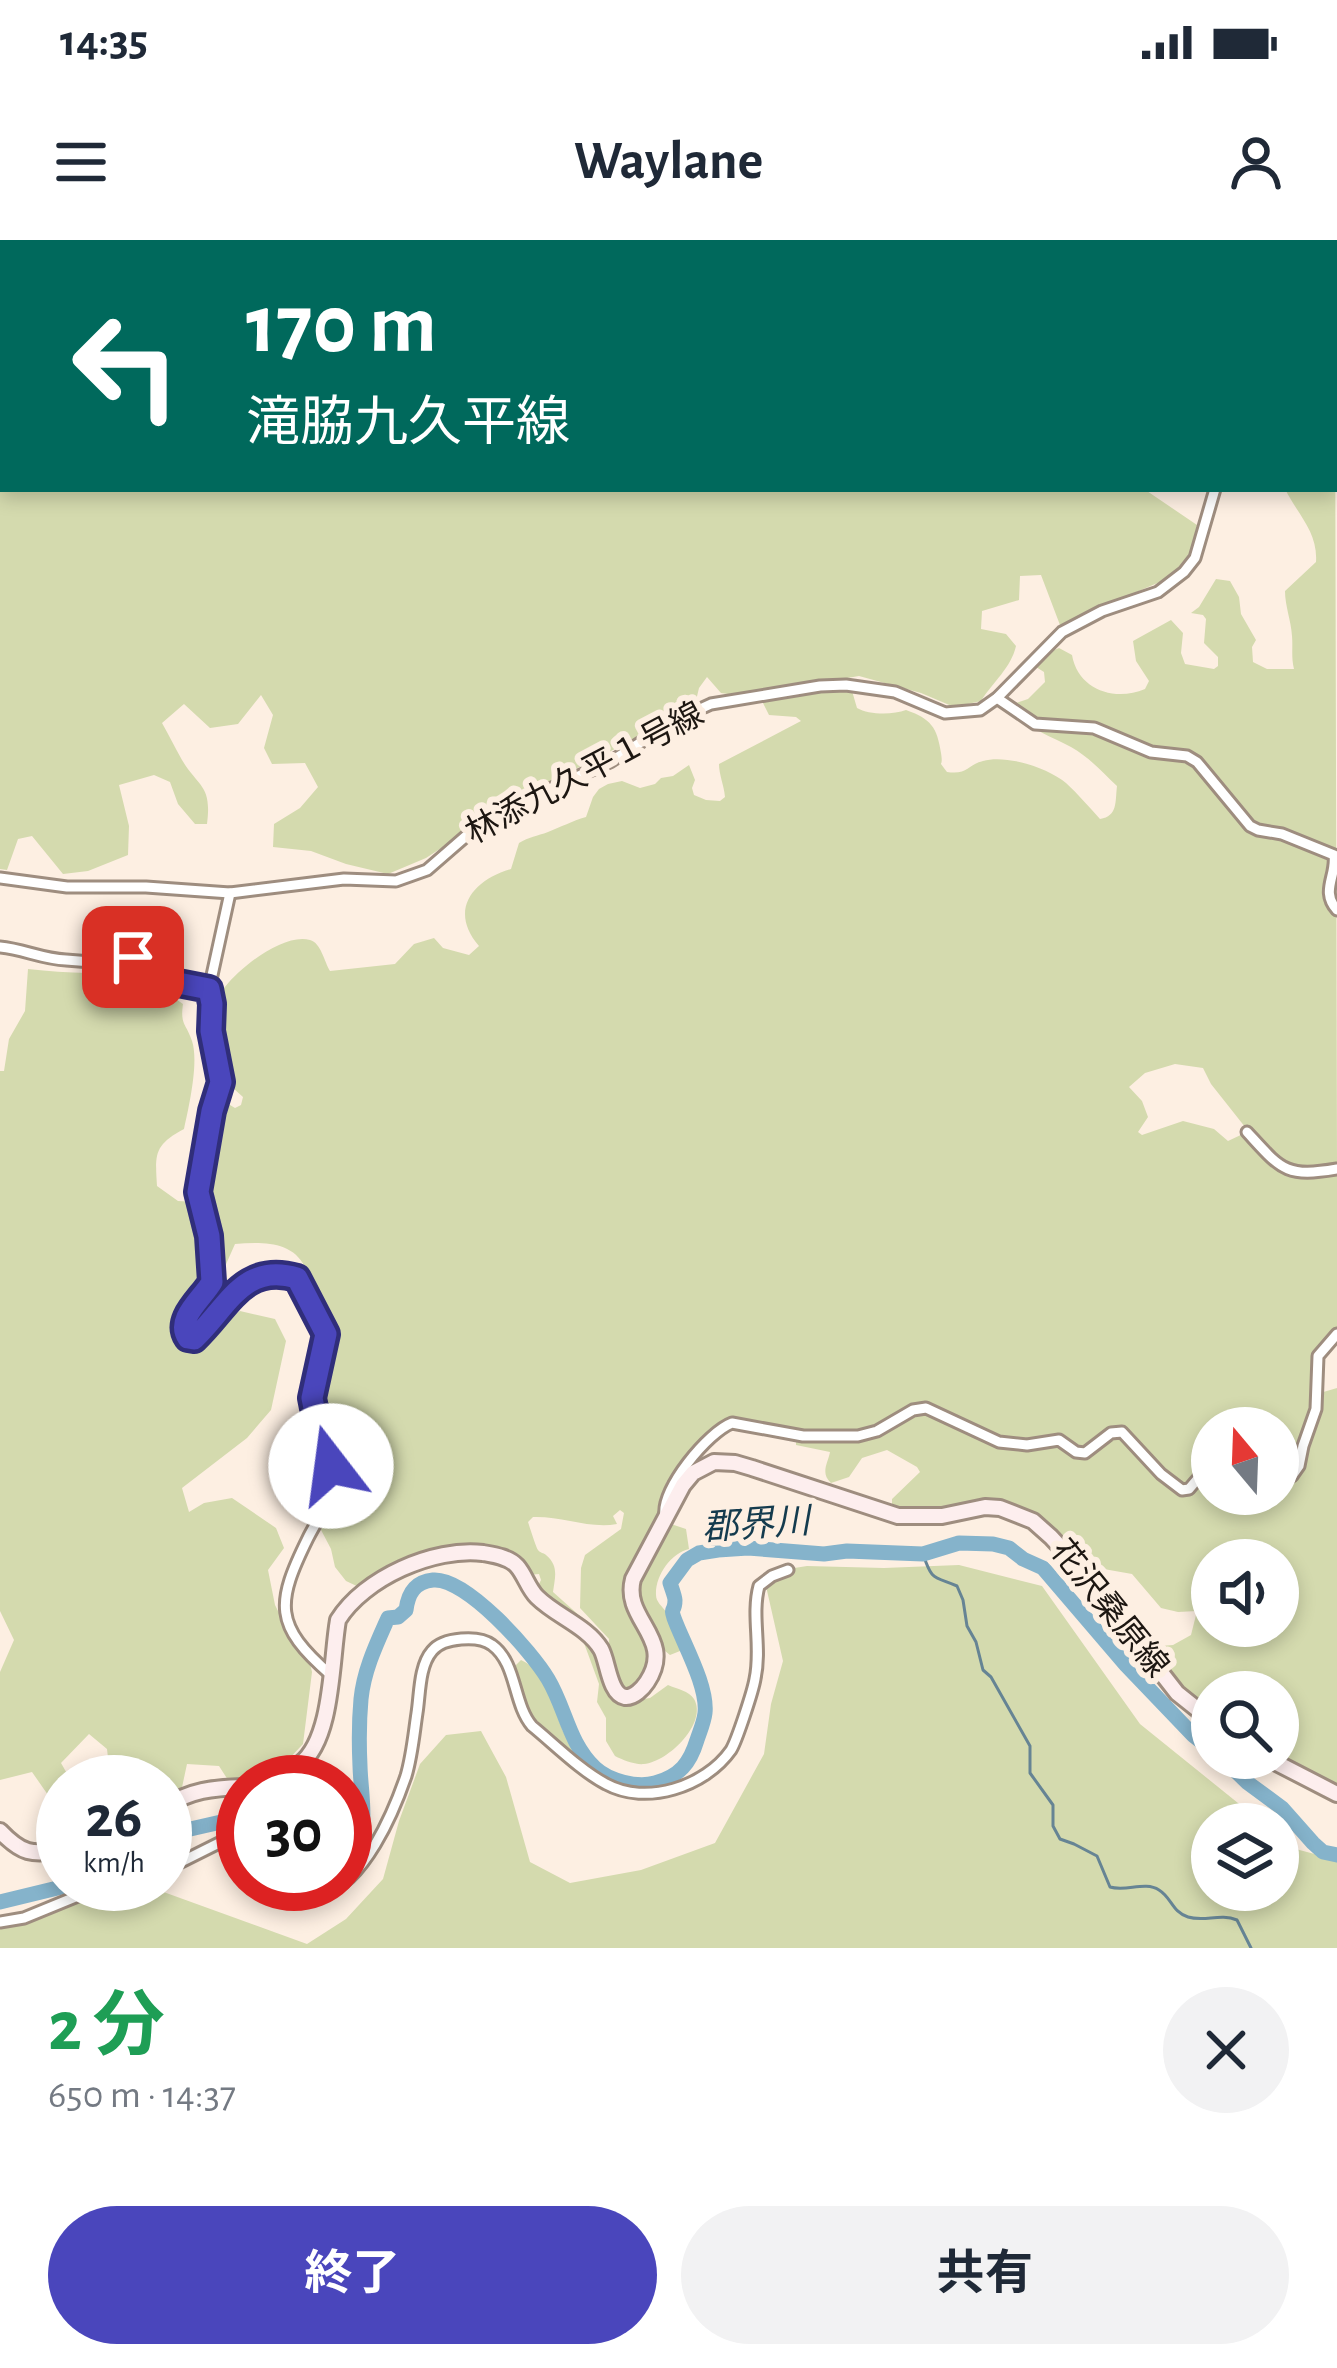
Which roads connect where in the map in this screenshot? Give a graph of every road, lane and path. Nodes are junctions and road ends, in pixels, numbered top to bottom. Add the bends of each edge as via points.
1 (1214, 492) edge
2 (997, 698) junction
3 (0, 878) edge
4 (230, 893) junction
5 (1337, 910) edge
6 (0, 947) edge
7 (209, 989) junction
8 (1247, 1132) dead end
9 (1337, 1168) edge
10 (1337, 1334) edge
11 (1299, 1466) edge
12 (1191, 1487) edge
13 (665, 1515) junction
14 (788, 1570) dead end
15 (331, 1675) junction
16 (1191, 1704) edge
17 (309, 1755) edge
18 (1299, 1774) edge
19 (1337, 1794) edge
20 (0, 1831) edge
21 (372, 1846) edge
22 (36, 1852) edge
23 (43, 1911) edge
24 (0, 1922) edge

1 - 2 street via 1196,558 1184,572 1158,592 1062,632
2 - 4 street, 林添九久平１号線 via 958,714 846,685 711,704 518,803 412,877
2 - 5 street via 1044,726 1094,728 1197,762 1250,826 1334,855 1328,894
3 - 4 street, 林添九久平１号線
4 - 7 street
6 - 7 street via 66,960 142,958 168,981
7 - 15 street via 221,1082 198,1192 212,1282 182,1326 194,1339 254,1277 278,1275 301,1283 326,1334 312,1398 332,1449 326,1501 289,1577 284,1611 300,1646
8 - 9 street via 1290,1171
10 - 11 street via 1318,1356 1316,1409
12 - 13 street via 1182,1490 1161,1474 1122,1432 1080,1453 1059,1440 999,1442 926,1408 858,1436 732,1423 670,1489
13 - 15 main road, 花沢桑原線 via 630,1590 657,1651 634,1695 615,1689 591,1636 532,1593 518,1566 470,1552 418,1562 357,1596 338,1620
13 - 16 main road, 花沢桑原線 via 693,1473 723,1461 898,1516 985,1507 1015,1513 1078,1566
14 - 21 street via 759,1586 753,1688 729,1753 698,1780 648,1793 604,1784 532,1726 495,1647 446,1642 430,1652 407,1772
15 - 17 main road, 花沢桑原線
18 - 19 main road
20 - 22 main road via 18,1850
23 - 24 street

